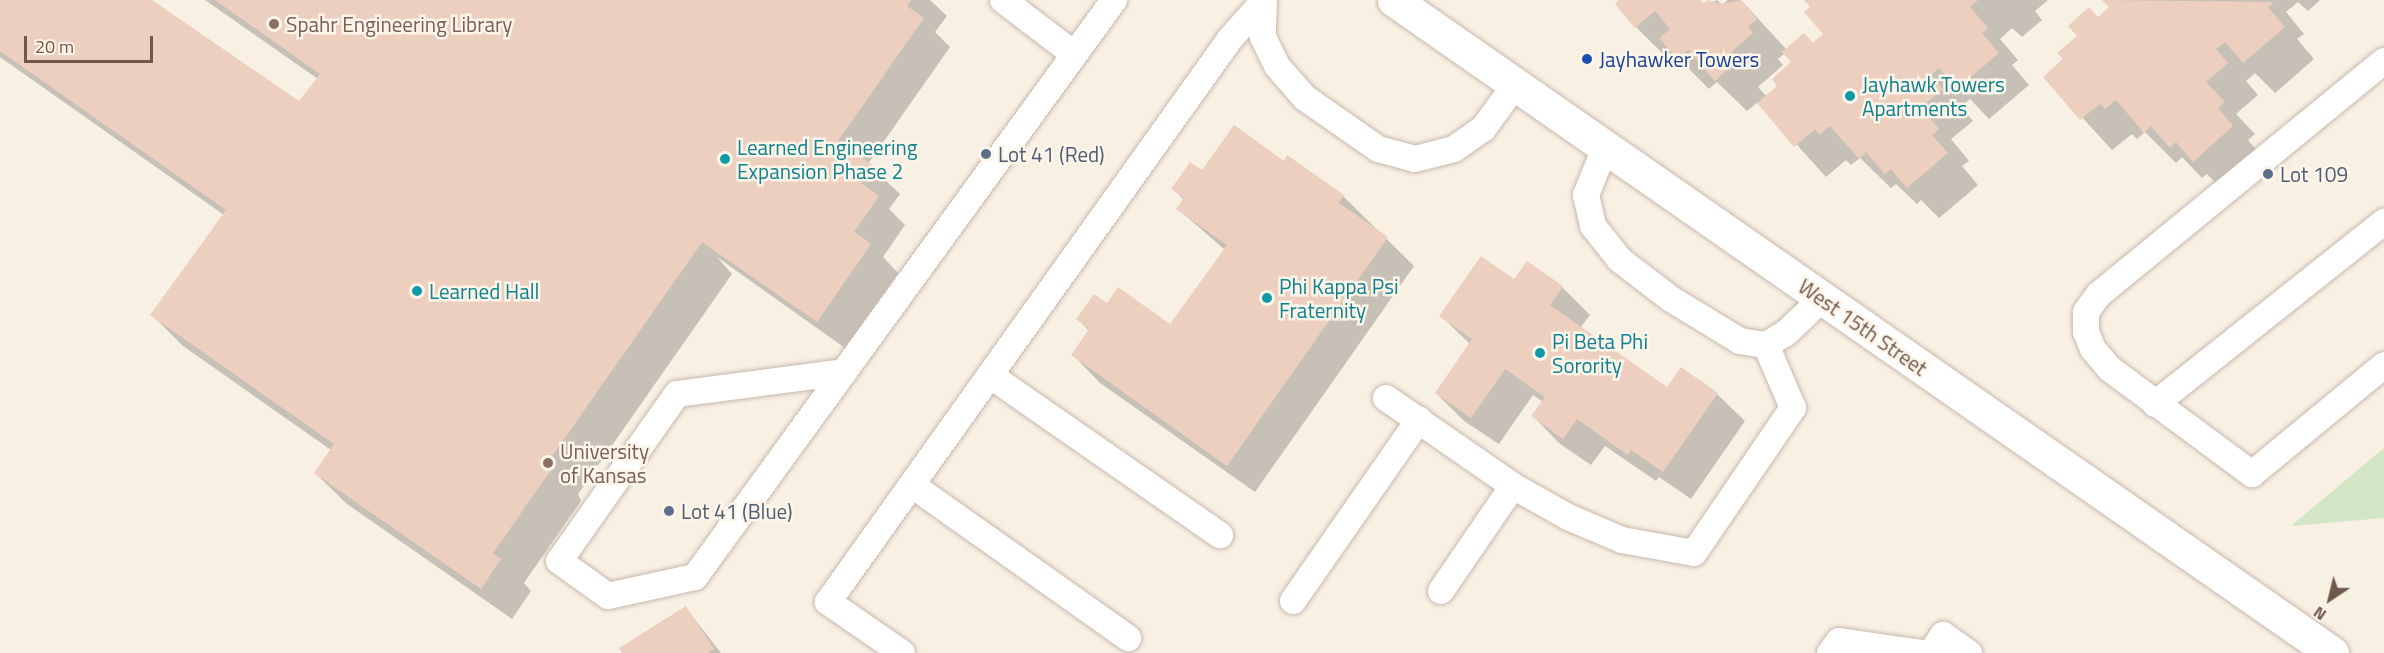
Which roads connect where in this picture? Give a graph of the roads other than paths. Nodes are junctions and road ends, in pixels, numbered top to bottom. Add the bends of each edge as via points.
1 (1003, 0) edge
2 (1114, 0) edge
3 (1394, 0) edge
4 (1263, 1) edge
5 (1074, 54) junction
6 (2384, 61) edge
7 (1515, 85) junction
8 (1605, 148) junction
9 (2384, 222) edge
10 (1822, 299) junction
11 (1766, 345) junction
12 (2384, 365) edge
13 (844, 372) junction
14 (991, 376) junction
15 (1386, 398) dead end
16 (2155, 404) junction
17 (1419, 420) junction
18 (912, 485) junction
19 (1513, 486) junction
20 (1220, 535) dead end
21 (1441, 591) dead end
22 (1293, 601) dead end
23 (1128, 638) dead end
24 (902, 653) edge
25 (1830, 653) edge
26 (1921, 653) edge
27 (1931, 653) edge
28 (1969, 653) edge
29 (2332, 653) edge

1 - 5 lane
2 - 5 lane
3 - 7 street, West 15th Street
4 - 7 lane via 1263,37 1277,66 1305,98 1378,149 1415,159 1454,149 1483,129
4 - 14 lane via 1230,39
5 - 13 lane
6 - 16 lane via 2099,294 2086,312 2086,332 2093,349 2110,369
7 - 8 street, West 15th Street
8 - 10 street, West 15th Street
8 - 11 lane via 1586,195 1593,226 1620,260 1671,299 1740,340
9 - 16 lane
10 - 11 lane via 1786,333
10 - 29 street, West 15th Street
11 - 19 lane via 1793,408 1694,552 1622,540
12 - 16 lane via 2252,474
13 - 13 lane via 695,577 608,596 559,561 677,394
14 - 18 lane
14 - 20 lane
15 - 17 lane
17 - 19 lane
17 - 22 lane
18 - 23 lane
18 - 24 lane via 828,602
19 - 21 lane
25 - 26 lane via 1839,641
27 - 28 lane via 1943,636

